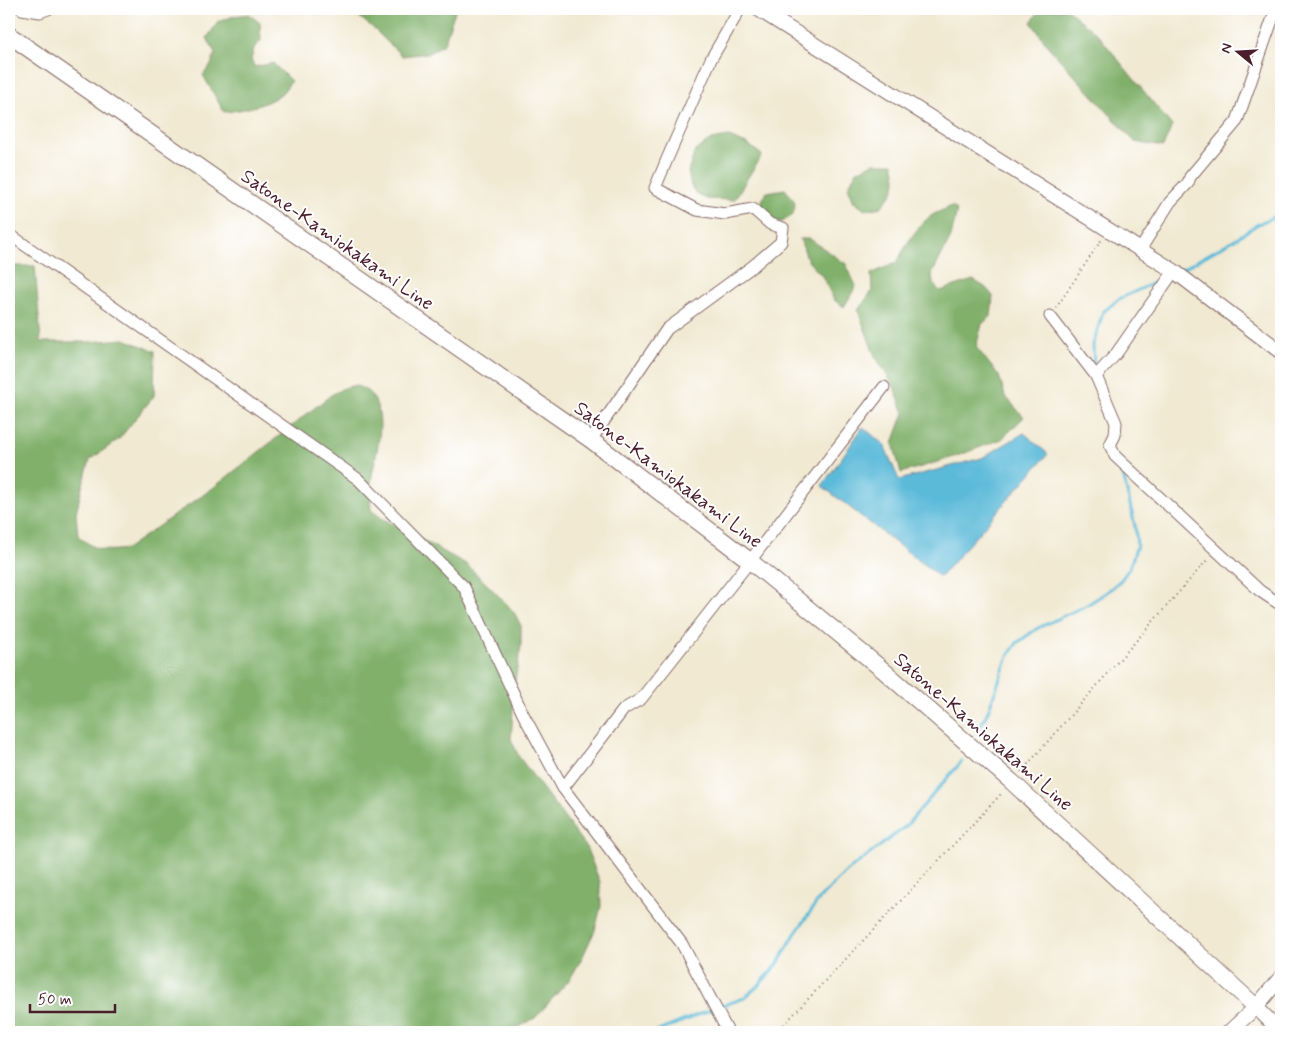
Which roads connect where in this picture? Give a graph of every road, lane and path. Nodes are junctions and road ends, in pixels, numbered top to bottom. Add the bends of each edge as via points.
1 (22, 9) edge
2 (48, 9) edge
3 (740, 9) edge
4 (758, 9) edge
5 (1276, 9) edge
6 (9, 35) edge
7 (1108, 230) junction
8 (9, 234) edge
9 (1140, 250) junction
10 (1174, 272) junction
11 (1050, 316) joint
12 (1281, 352) edge
13 (1096, 376) junction
14 (884, 387) dead end
15 (591, 440) junction
16 (1216, 551) junction
17 (750, 561) junction
18 (1281, 605) edge
19 (1012, 782) junction
20 (563, 788) junction
21 (1281, 977) edge
22 (1256, 1007) junction
23 (728, 1032) edge
24 (777, 1032) edge
25 (1229, 1032) edge
26 (1281, 1032) edge

1 - 2 street via 40,12
3 - 15 street via 711,59 656,188 697,210 724,214 753,209 770,224 782,228 781,242 667,329
4 - 7 street
5 - 9 street via 1237,122 1170,202
6 - 15 main road, Satone-Kamiokakami Line
7 - 9 street
7 - 11 path
8 - 20 street via 358,479 464,587 523,714
9 - 10 street
10 - 12 street
10 - 13 street via 1116,354
11 - 13 street
13 - 16 street via 1116,423 1110,445 1115,456
14 - 17 street
15 - 17 main road, Satone-Kamiokakami Line
16 - 18 street
16 - 19 path
17 - 19 main road, Satone-Kamiokakami Line
17 - 20 street via 641,699 624,709
19 - 22 main road, Satone-Kamiokakami Line
19 - 24 path
20 - 23 street via 682,944
21 - 22 street
22 - 25 street
22 - 26 street

